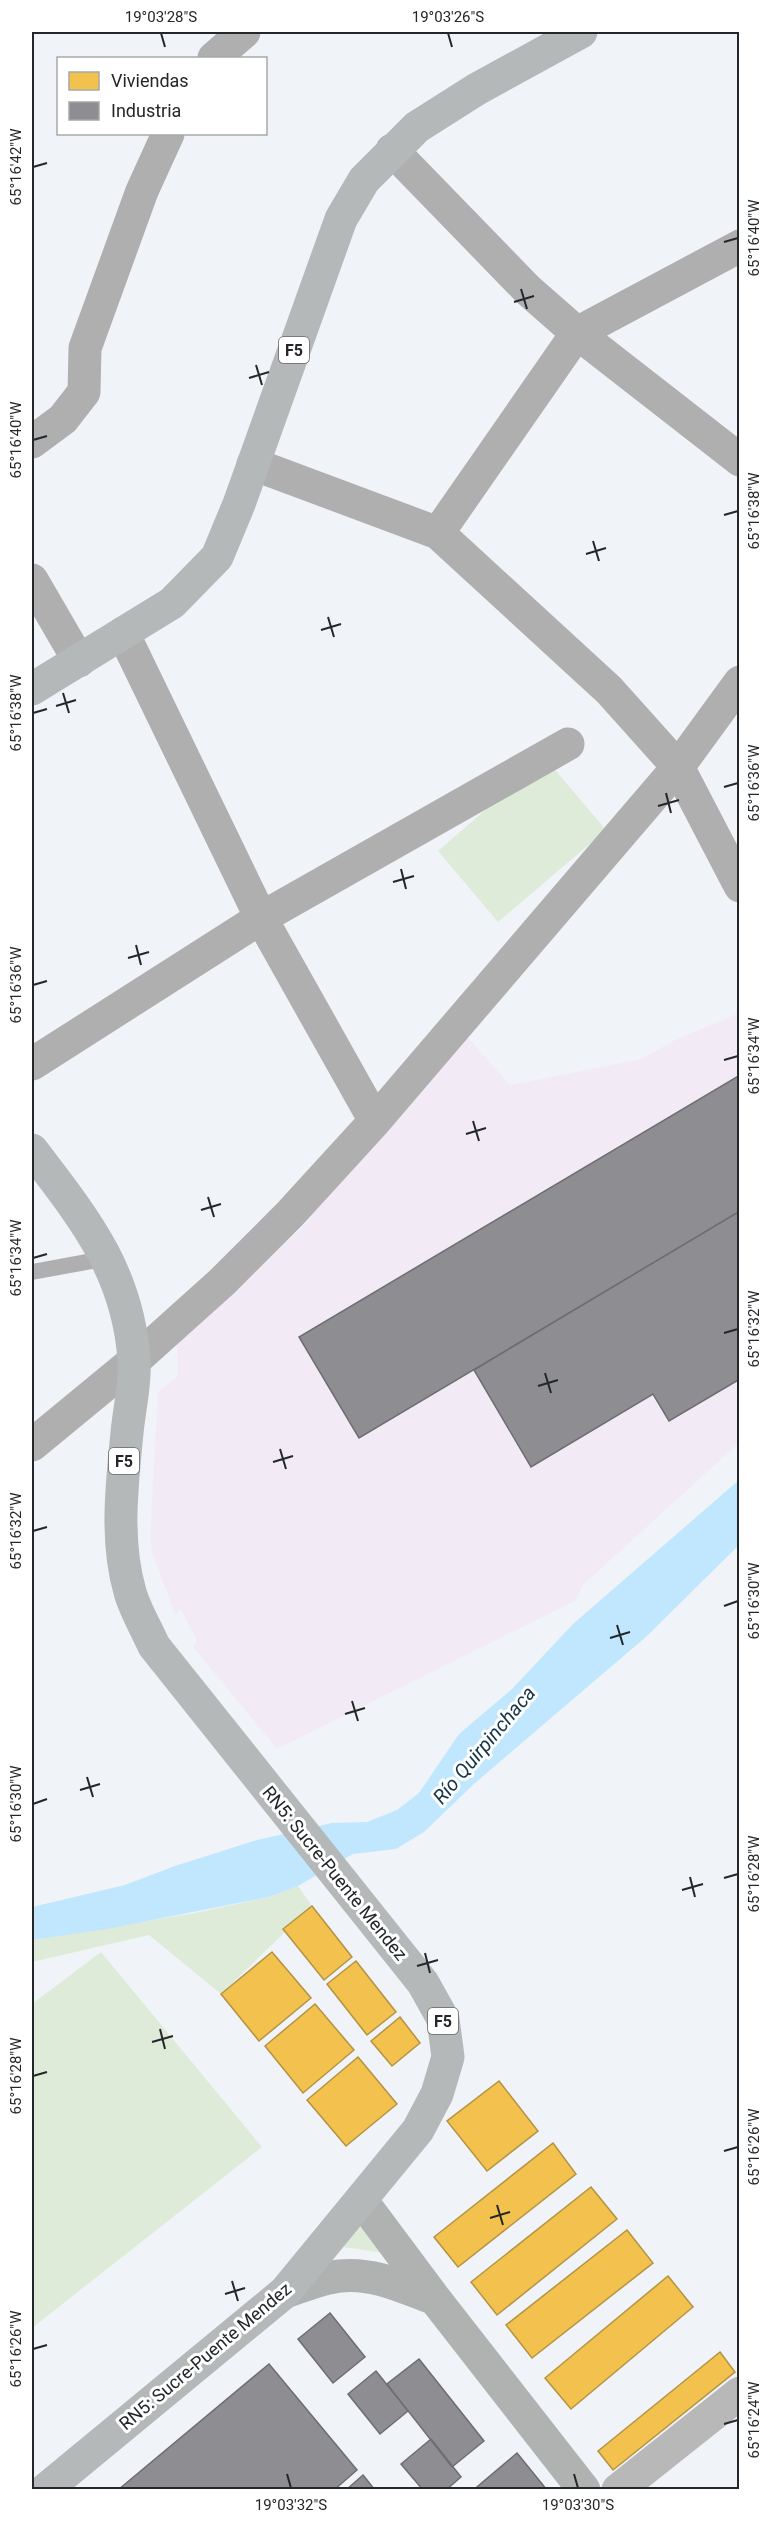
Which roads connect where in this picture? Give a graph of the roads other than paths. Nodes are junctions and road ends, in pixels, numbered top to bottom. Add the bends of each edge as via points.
1 (244, 32) edge
2 (581, 32) edge
3 (215, 57) edge
4 (168, 135) edge
5 (392, 150) junction
6 (740, 246) edge
7 (577, 333) junction
8 (32, 442) edge
9 (740, 460) edge
10 (253, 464) junction
11 (438, 533) junction
12 (32, 580) edge
13 (123, 633) junction
14 (79, 661) junction
15 (740, 682) edge
16 (32, 689) edge
17 (568, 744) dead end
18 (678, 767) junction
19 (740, 886) edge
20 (261, 918) junction
21 (32, 1064) edge
22 (375, 1121) junction
23 (32, 1150) edge
24 (108, 1258) junction
25 (32, 1272) edge
26 (134, 1361) junction
27 (32, 1445) edge
28 (362, 2201) junction
29 (285, 2292) junction
30 (435, 2300) junction
31 (740, 2393) edge
32 (45, 2490) edge
33 (584, 2490) edge
34 (618, 2490) edge

1 - 3 street
2 - 5 highway, F5 via 477,89 417,127
4 - 8 street via 142,191 85,348 84,392 63,419
5 - 7 street via 528,290
5 - 10 highway, F5 via 364,180 341,219
6 - 7 street
7 - 9 street
7 - 11 street
10 - 11 street
10 - 13 highway, F5 via 217,558 171,603
11 - 18 street via 609,690
12 - 14 street
13 - 14 highway, F5
13 - 20 street
14 - 16 highway, F5
15 - 18 street
17 - 20 street
18 - 19 street
18 - 22 street
20 - 21 street
20 - 22 street
22 - 26 street via 222,1282
23 - 24 highway, RN5: Sucre-Puente Mendez / F5 via 84,1217
24 - 25 lane
24 - 26 highway, RN5: Sucre-Puente Mendez / F5 via 125,1308
26 - 27 street
26 - 28 highway, RN5: Sucre-Puente Mendez / F5 via 120,1540 130,1593 154,1646 423,1983 442,2019 448,2057 437,2094 418,2130
28 - 29 highway, RN5: Sucre-Puente Mendez / F5
28 - 30 main road
29 - 30 main road via 326,2279 358,2276 385,2280
29 - 32 highway, RN5: Sucre-Puente Mendez / F5
30 - 33 main road
31 - 34 street

